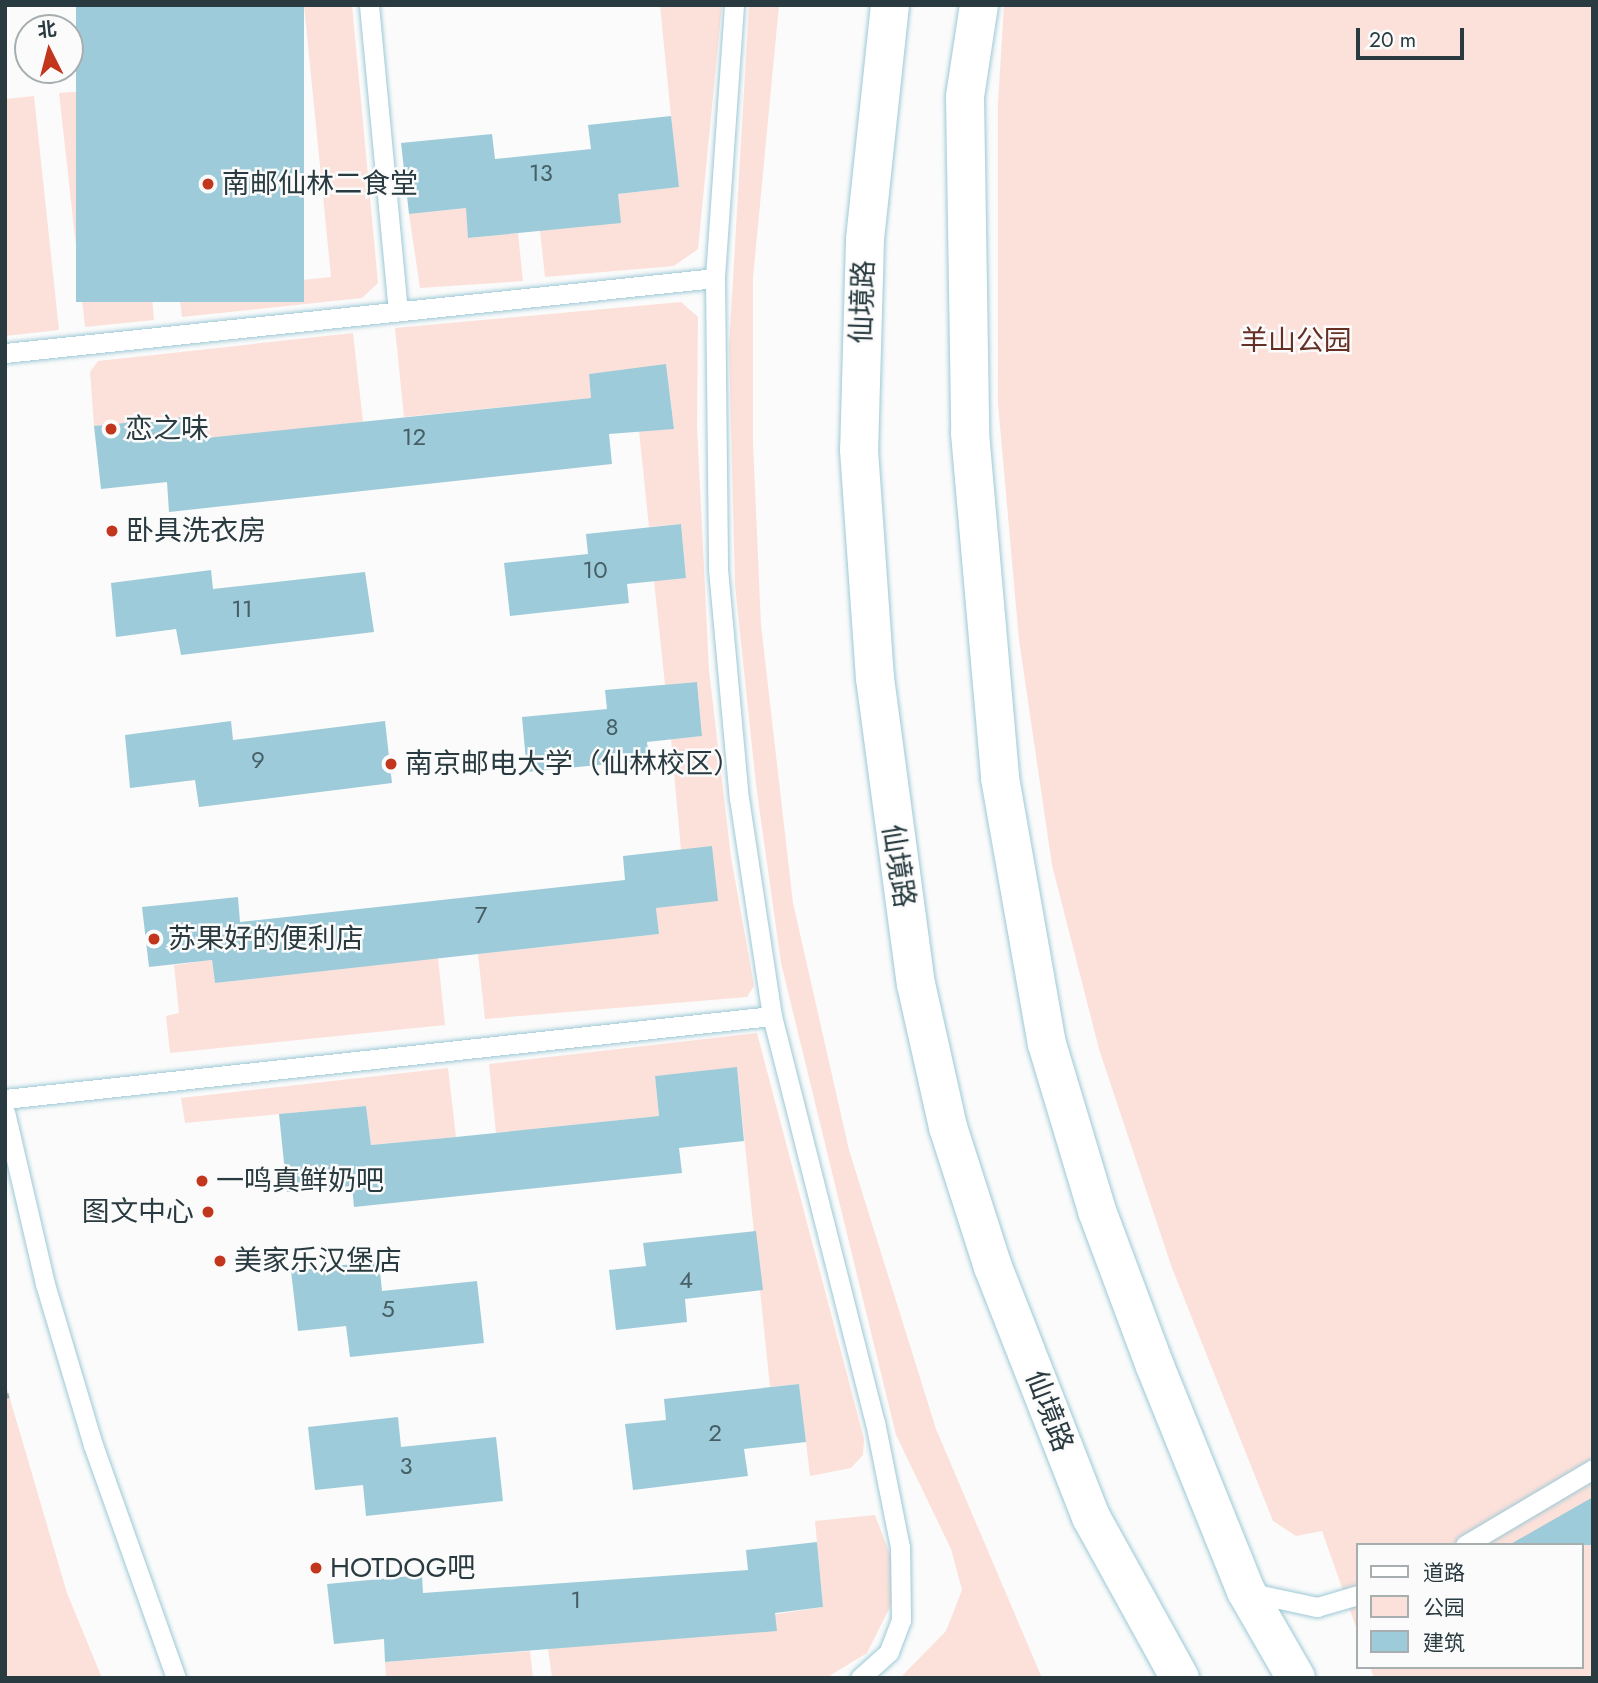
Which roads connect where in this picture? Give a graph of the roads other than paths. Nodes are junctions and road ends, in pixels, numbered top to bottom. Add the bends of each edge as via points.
1 (369, 5) edge
2 (734, 5) edge
3 (890, 5) edge
4 (979, 5) edge
5 (715, 278) junction
6 (398, 310) junction
7 (5, 353) edge
8 (772, 1016) junction
9 (5, 1099) edge
10 (5, 1112) edge
11 (1593, 1469) edge
12 (1468, 1543) edge
13 (1246, 1591) junction
14 (1356, 1596) edge
15 (176, 1678) edge
16 (860, 1678) edge
17 (1180, 1678) edge
18 (1296, 1678) edge

1 - 6 lane
2 - 5 lane
3 - 17 main road, 仙境路 via 864,240 859,450 874,678 916,984 948,1126 993,1268 1091,1517
4 - 13 main road via 965,97 964,266 970,433 1000,778 1047,1044 1097,1211
5 - 6 lane
5 - 8 lane via 712,426 720,596 739,798
6 - 7 lane
8 - 9 lane
8 - 16 lane via 875,1422 900,1547 901,1620 888,1652
10 - 15 lane via 45,1284 93,1445
11 - 12 lane
13 - 14 lane via 1317,1607
13 - 18 main road

